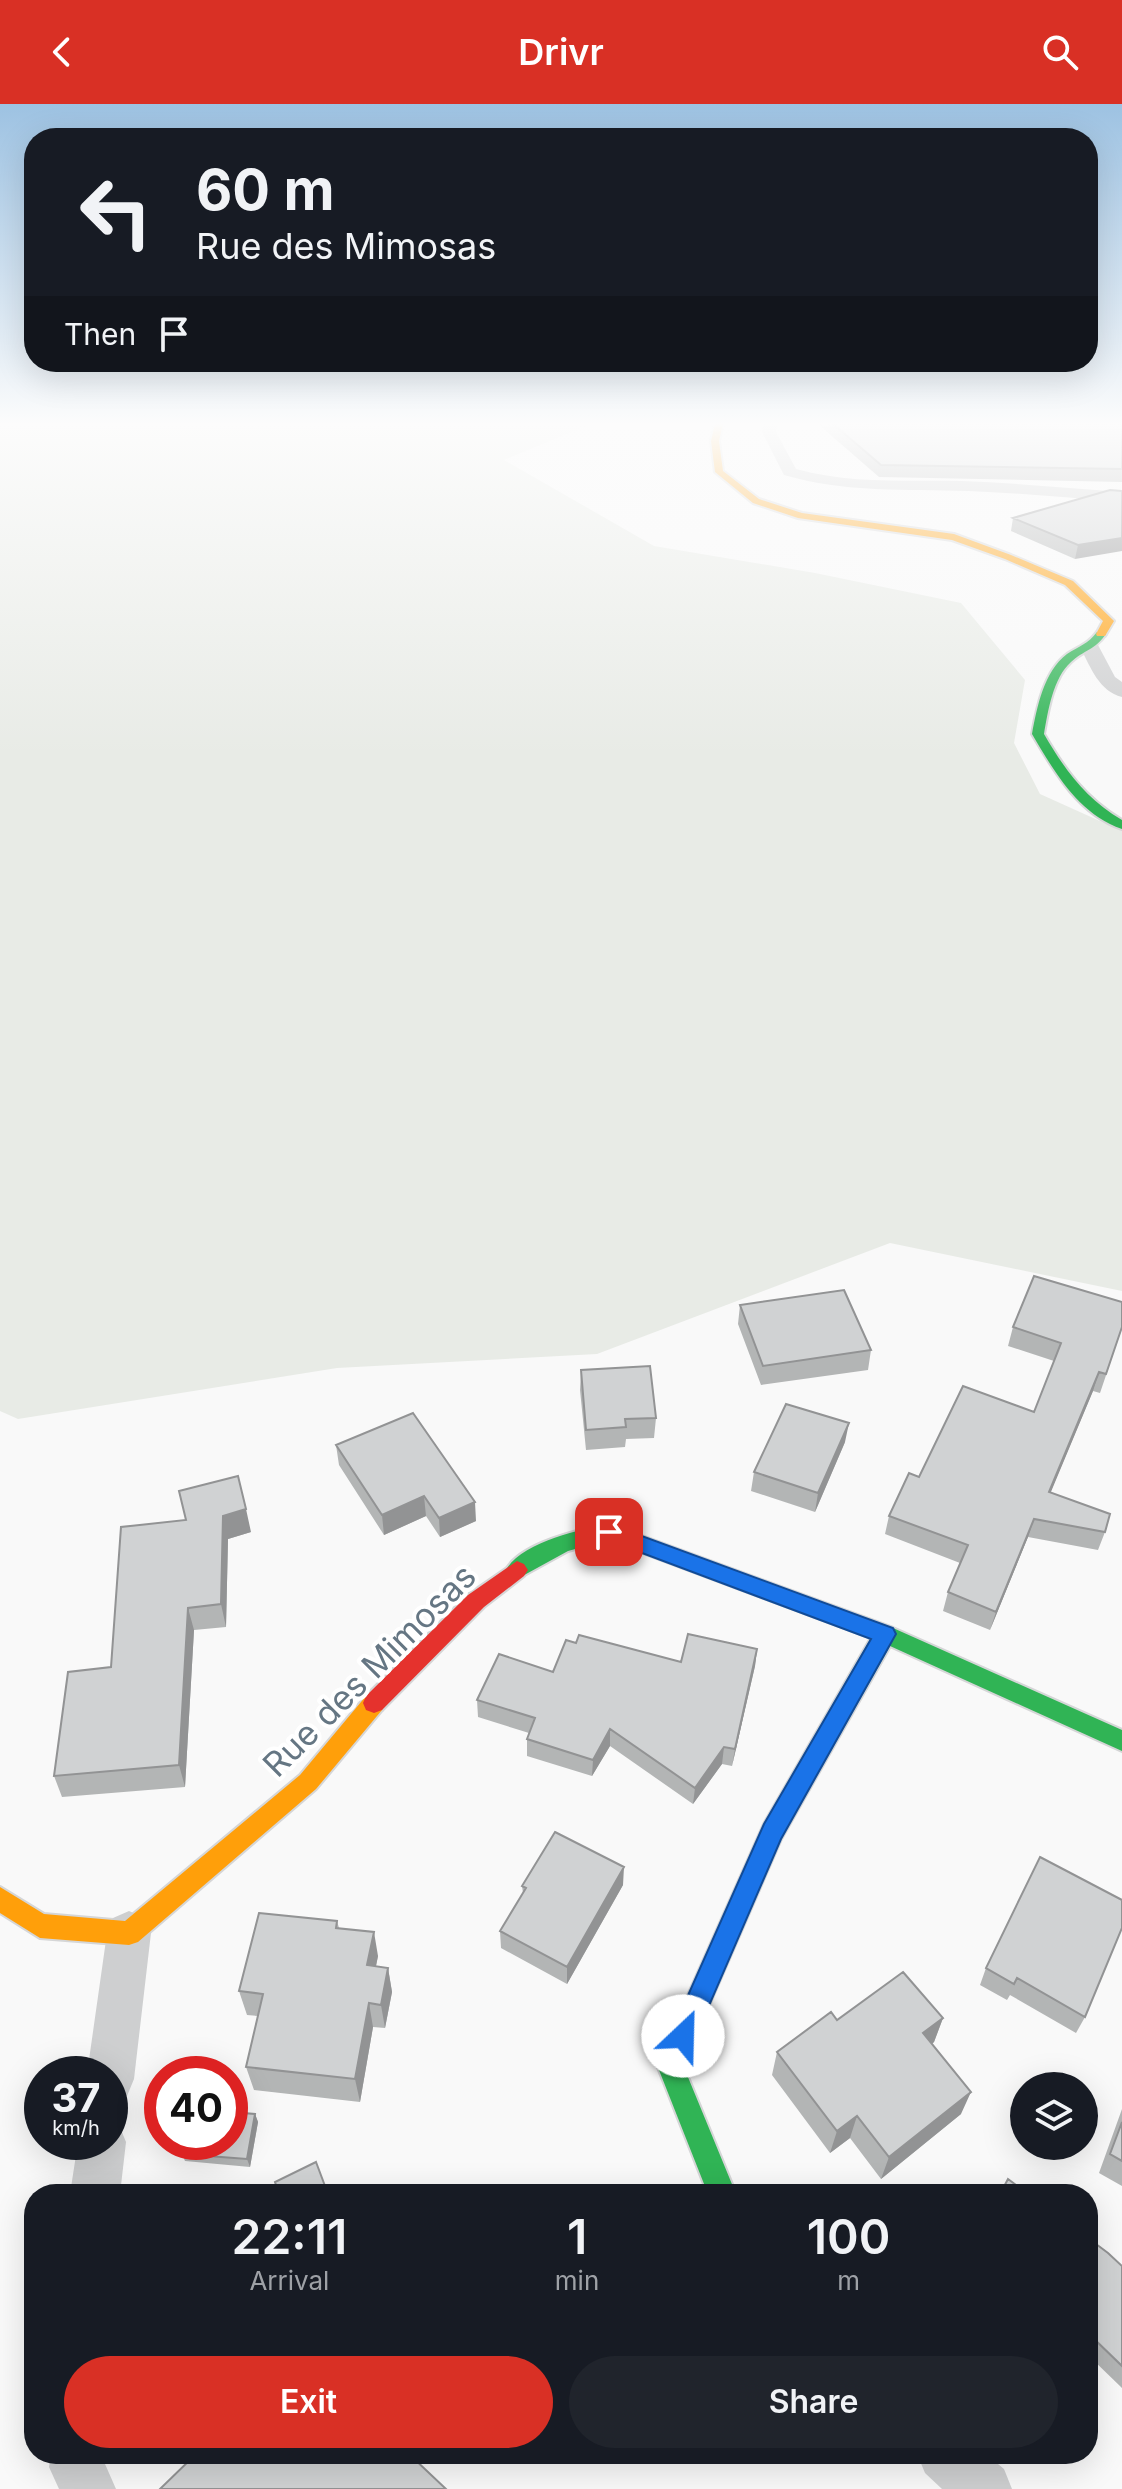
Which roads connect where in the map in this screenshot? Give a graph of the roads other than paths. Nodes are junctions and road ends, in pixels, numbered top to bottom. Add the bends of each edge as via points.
1 (945, 535) edge
2 (1091, 649) junction
3 (1122, 691) edge
4 (1122, 825) edge
5 (885, 1634) junction
6 (1122, 1741) edge
7 (0, 1899) edge
8 (129, 1933) junction
9 (113, 2056) edge
10 (100, 2160) edge
11 (96, 2184) edge
12 (718, 2184) edge
13 (77, 2464) edge
14 (955, 2464) edge
15 (88, 2489) edge
16 (984, 2489) edge

1 - 2 street via 1069,583 1109,621
2 - 3 street via 1107,680
2 - 4 street via 1069,657 1045,696 1038,734 1067,785 1091,808
5 - 6 street, Rue des Mimosas
5 - 8 street, Rue des Mimosas via 609,1532 574,1538 539,1553 476,1601 364,1713 308,1782
5 - 12 street via 772,1832 670,2065
7 - 8 street via 40,1926
8 - 9 street
10 - 11 street
13 - 15 street
14 - 16 street

